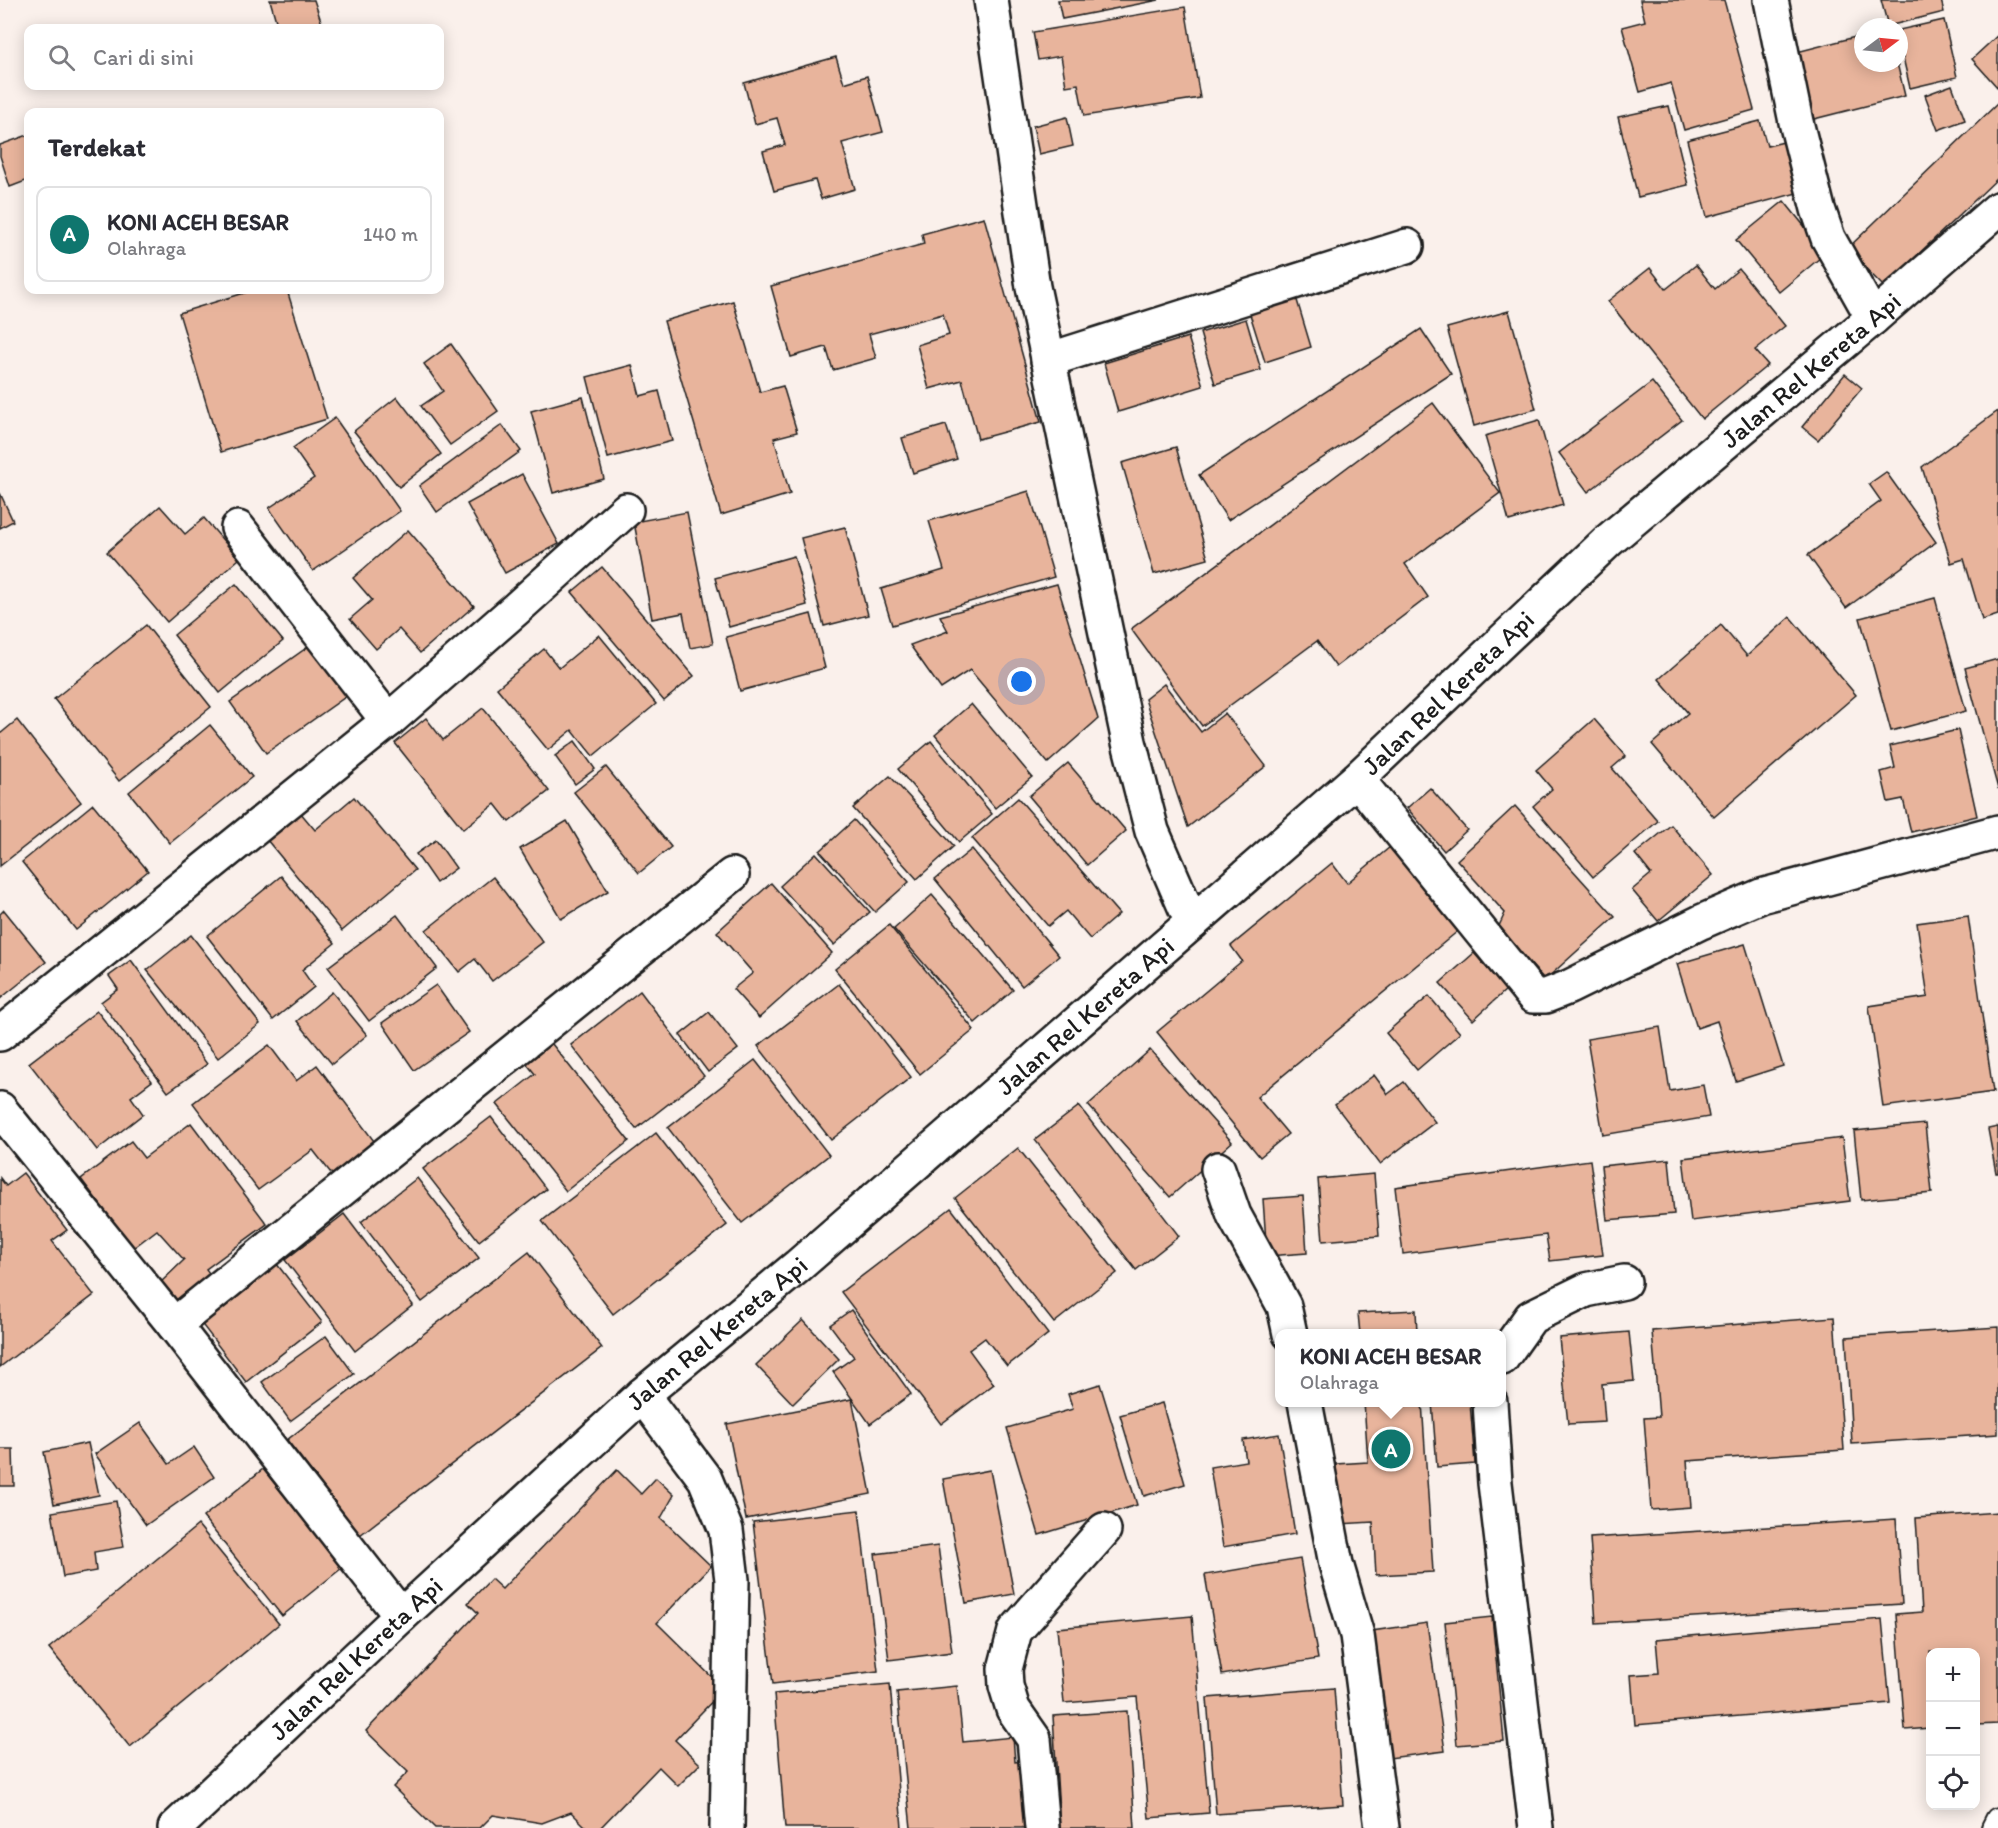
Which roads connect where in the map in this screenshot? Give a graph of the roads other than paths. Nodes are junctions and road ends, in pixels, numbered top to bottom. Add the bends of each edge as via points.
1 (991, 0) edge
2 (1771, 0) edge
3 (1997, 214) edge
4 (1407, 246) dead end
5 (1873, 318) junction
6 (1048, 360) junction
7 (626, 510) dead end
8 (238, 528) dead end
9 (388, 721) junction
10 (1357, 780) junction
11 (1998, 832) edge
12 (732, 875) dead end
13 (1192, 923) junction
14 (0, 1034) edge
15 (0, 1109) edge
16 (1218, 1169) dead end
17 (1624, 1282) dead end
18 (174, 1325) junction
19 (1289, 1329) edge
20 (1506, 1352) edge
21 (642, 1395) junction
22 (1306, 1407) edge
23 (1490, 1407) edge
24 (1104, 1530) dead end
25 (401, 1616) junction
26 (1998, 1821) edge
27 (184, 1825) edge
28 (727, 1828) edge
29 (1042, 1828) edge
30 (1382, 1828) edge
31 (1536, 1828) edge
32 (1994, 1828) edge

1 - 6 street via 1033,287
2 - 5 street via 1818,209 1828,238
3 - 5 street, Jalan Rel Kereta Api
4 - 6 street
5 - 10 street, Jalan Rel Kereta Api via 1609,540
6 - 13 street via 1129,742 1152,831
7 - 9 street
8 - 9 street
9 - 14 street
10 - 11 street via 1533,996 1546,996 1569,987 1761,896
10 - 13 street, Jalan Rel Kereta Api
12 - 18 street
13 - 21 street, Jalan Rel Kereta Api via 798,1266
15 - 18 street
16 - 19 street via 1234,1215 1284,1305
17 - 20 street via 1586,1290 1531,1317
18 - 25 street
21 - 25 street, Jalan Rel Kereta Api
21 - 28 street via 705,1479 726,1530 732,1580
22 - 30 street via 1336,1564 1358,1635
23 - 31 street via 1495,1484
24 - 29 street via 1015,1631 1005,1669 1013,1709 1034,1739
25 - 27 street, Jalan Rel Kereta Api
26 - 32 lane

